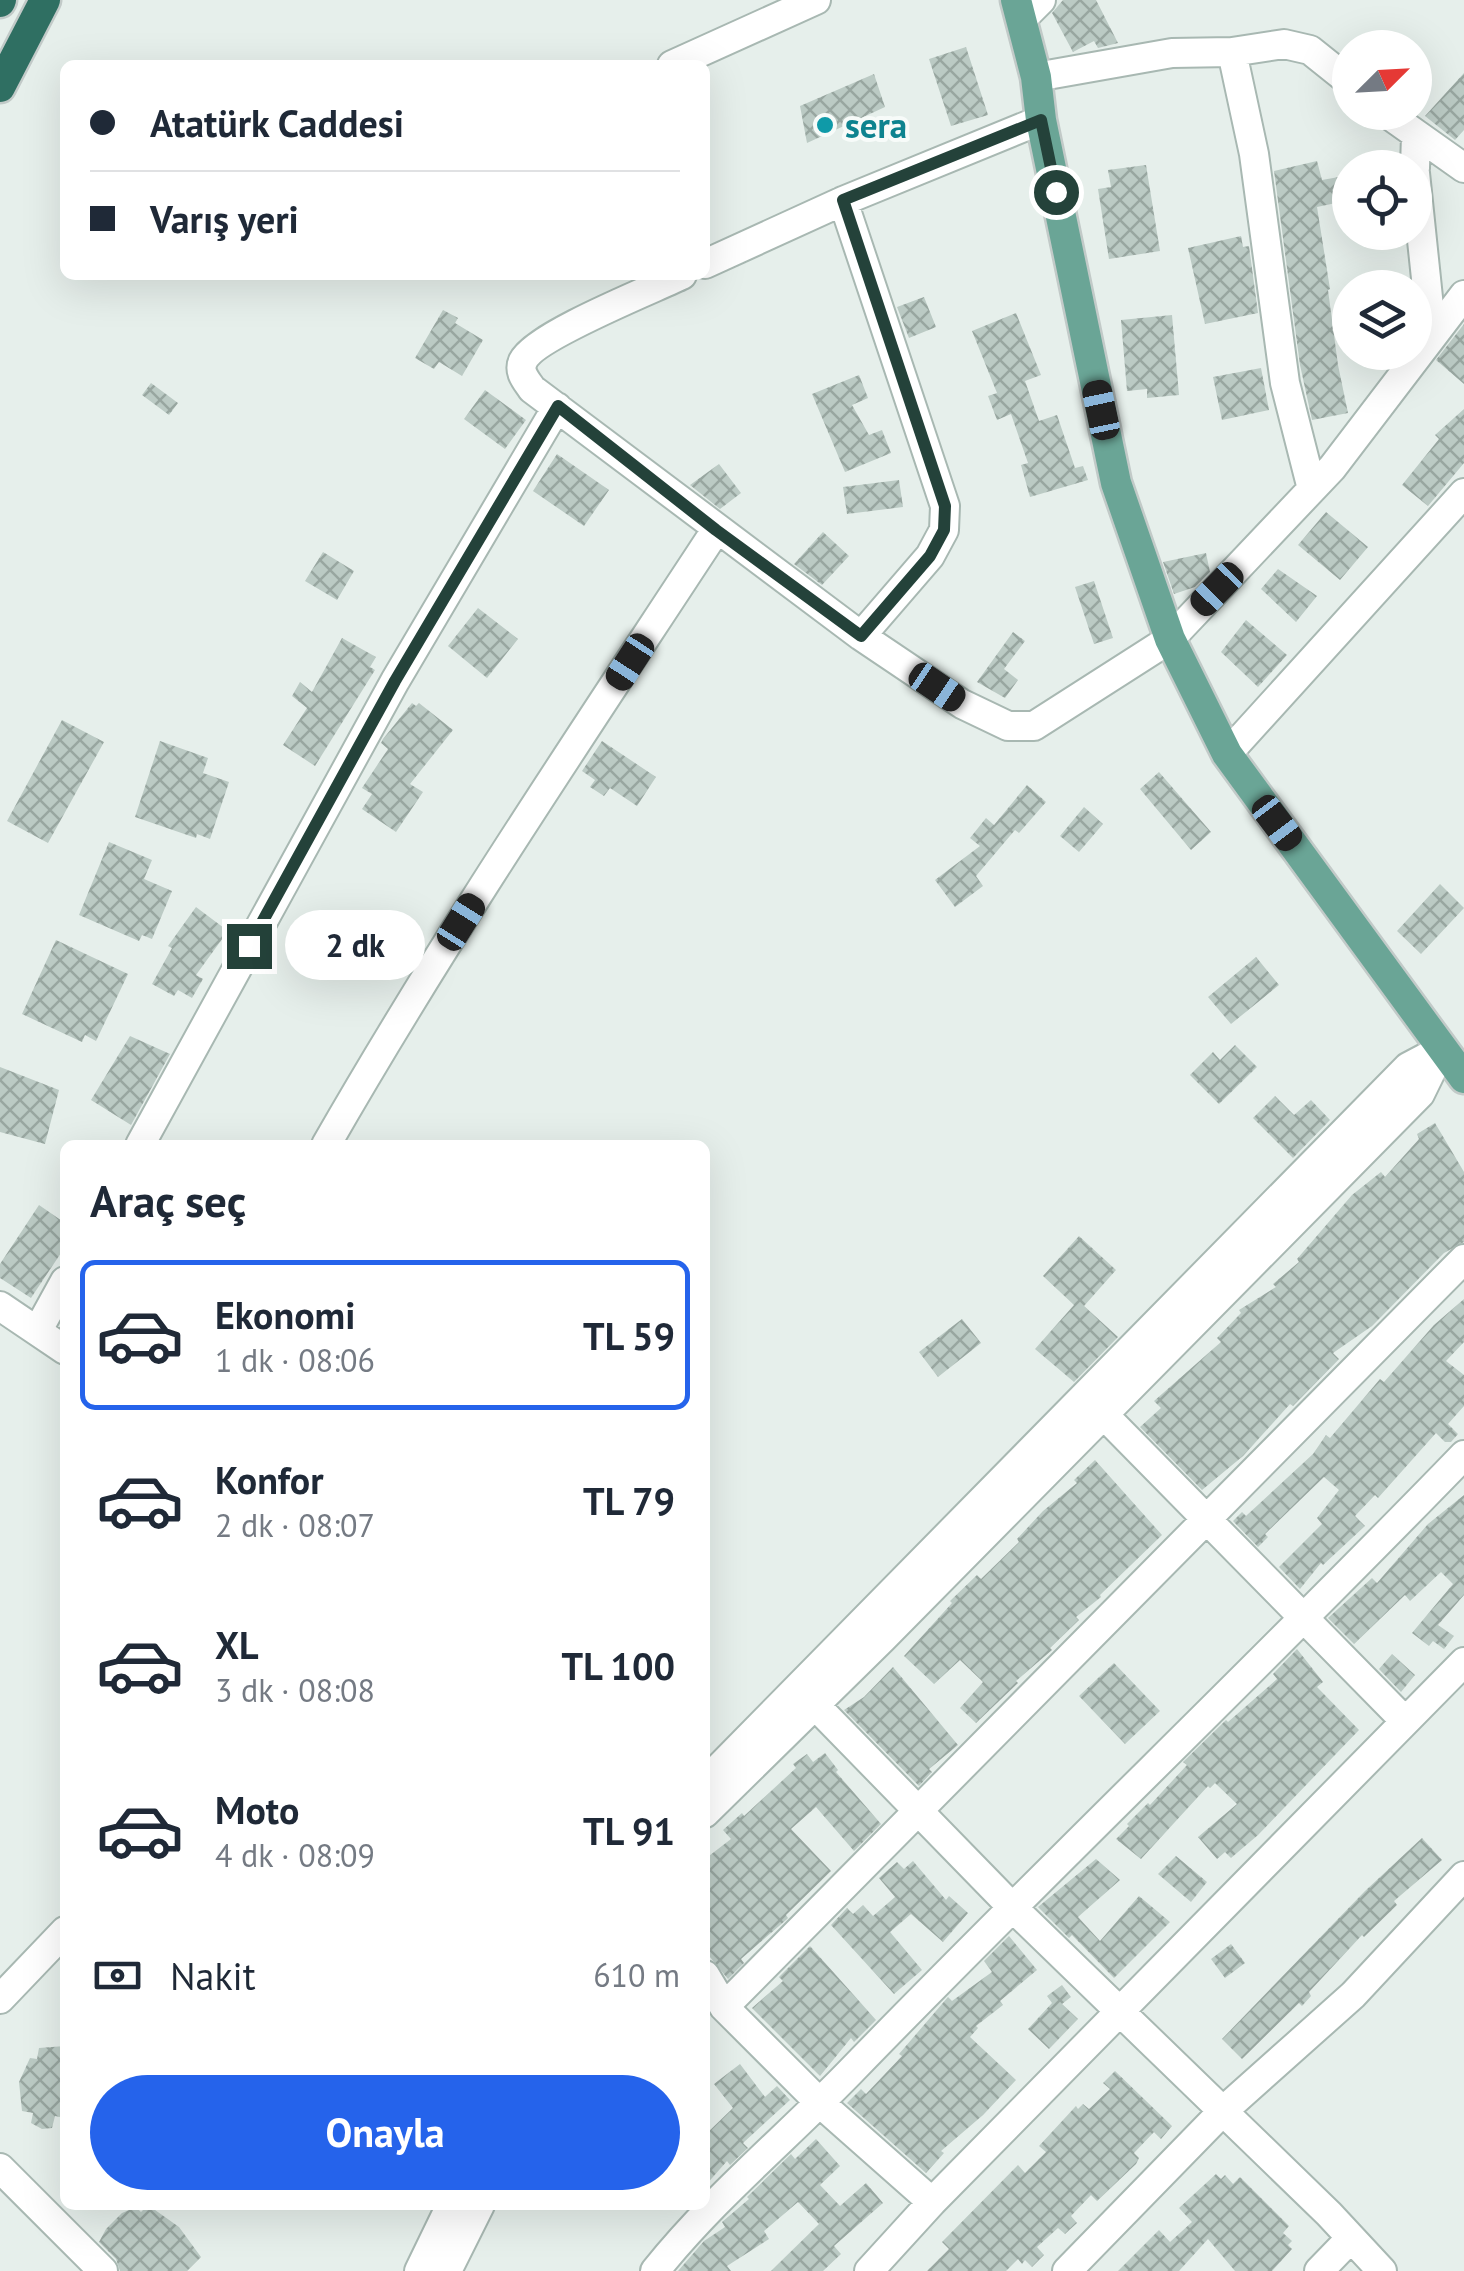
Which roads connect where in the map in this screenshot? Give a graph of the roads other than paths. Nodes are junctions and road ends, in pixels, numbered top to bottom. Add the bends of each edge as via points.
1 (45, 0) edge
2 (816, 0) edge
3 (1026, 7) edge
4 (1232, 52) junction
5 (683, 60) edge
6 (1332, 68) edge
7 (4, 70) edge
8 (1036, 76) junction
9 (1041, 120) junction
10 (1410, 130) edge
11 (1416, 134) junction
12 (1416, 150) edge
13 (1464, 168) edge
14 (843, 200) junction
15 (710, 262) edge
16 (671, 280) edge
17 (1464, 295) edge
18 (1432, 336) edge
19 (1405, 370) edge
20 (558, 406) junction
21 (1312, 489) junction
22 (1464, 492) edge
23 (716, 530) junction
24 (861, 636) junction
25 (1170, 640) junction
26 (1227, 754) junction
27 (1442, 1049) junction
28 (1464, 1078) edge
29 (143, 1140) edge
30 (329, 1140) edge
31 (1464, 1259) edge
32 (60, 1290) edge
33 (0, 1306) edge
34 (38, 1330) junction
35 (60, 1346) edge
36 (1103, 1414) junction
37 (1464, 1455) edge
38 (1204, 1518) junction
39 (1306, 1619) junction
40 (1464, 1662) edge
41 (815, 1705) junction
42 (1405, 1720) junction
43 (710, 1777) edge
44 (710, 1808) edge
45 (920, 1812) junction
46 (1464, 1876) edge
47 (1012, 1906) junction
48 (60, 1936) edge
49 (710, 1983) edge
50 (0, 1999) edge
51 (724, 2007) junction
52 (1121, 2013) junction
53 (820, 2103) junction
54 (1224, 2112) junction
55 (0, 2168) edge
56 (932, 2202) junction
57 (710, 2209) edge
58 (449, 2210) edge
59 (478, 2210) edge
60 (709, 2210) edge
61 (1350, 2239) junction
62 (103, 2271) edge
63 (419, 2271) edge
64 (447, 2271) edge
65 (655, 2271) edge
66 (870, 2271) edge
67 (1067, 2271) edge
68 (1319, 2271) edge
69 (1382, 2271) edge

1 - 7 highway
2 - 5 street
3 - 8 main road
4 - 6 street via 1284,44 1310,50
4 - 8 street via 1172,53
4 - 21 street via 1254,154 1285,383
8 - 9 main road
9 - 14 street
9 - 25 main road via 1116,482
10 - 11 street
11 - 12 street
11 - 13 street
14 - 15 street
14 - 24 street via 945,506 944,530 930,556
16 - 20 street via 568,328 524,357 524,378
17 - 18 street
19 - 21 street
20 - 23 street
20 - 29 street via 395,681
21 - 25 street
22 - 26 street
23 - 24 street
23 - 30 street
24 - 25 street via 962,704 1008,726 1034,726
25 - 26 main road
26 - 27 main road
27 - 28 main road
27 - 36 street via 1420,1094
27 - 43 street via 1408,1067
31 - 38 street
32 - 34 street
33 - 34 street
34 - 35 street
36 - 38 street
36 - 41 street
37 - 39 street
38 - 39 street
38 - 45 street
39 - 42 street
39 - 47 street
40 - 42 street
41 - 44 street
41 - 45 street
42 - 52 street
45 - 47 street
45 - 51 street
46 - 54 street via 1353,1995
47 - 52 street
47 - 53 street
48 - 50 street
49 - 51 street
51 - 53 street
52 - 54 street
52 - 56 street
53 - 56 street
53 - 57 street
54 - 61 street
54 - 67 street
55 - 62 street
56 - 66 street
58 - 63 street
59 - 64 street
60 - 65 street
61 - 68 street
61 - 69 street

